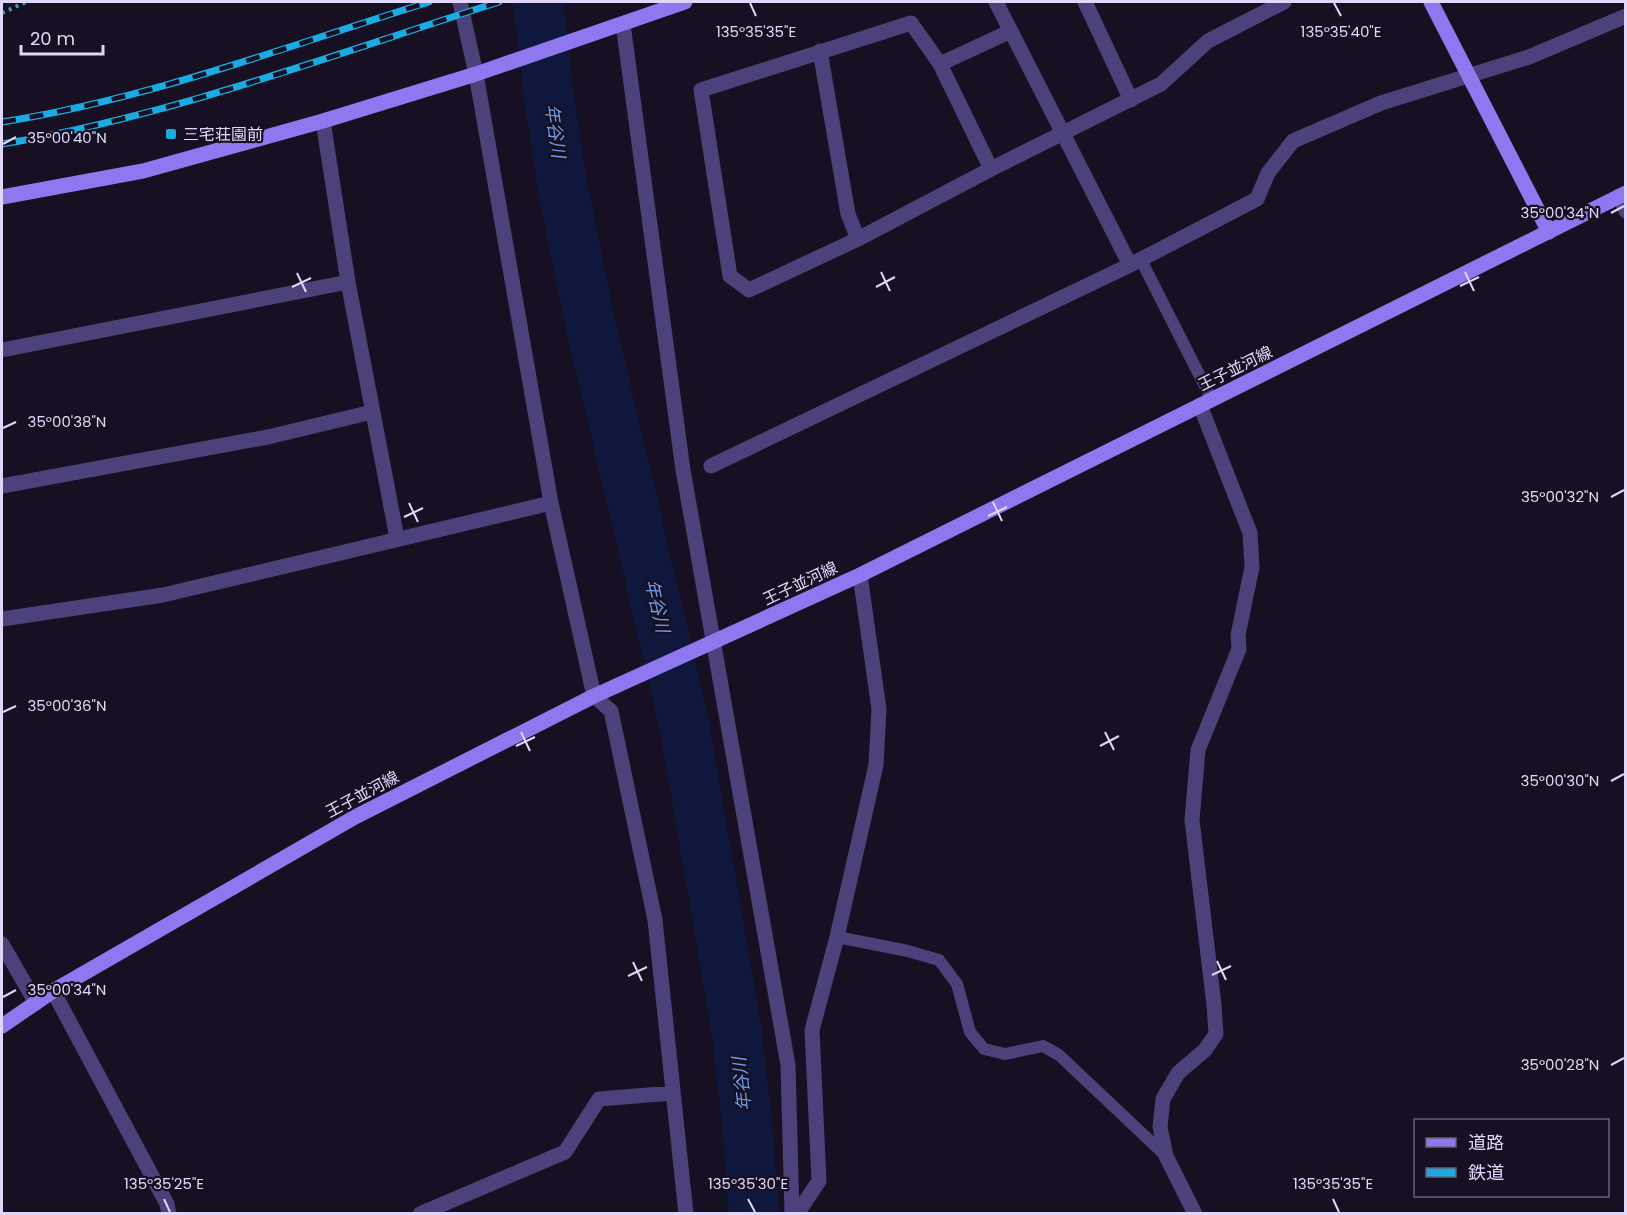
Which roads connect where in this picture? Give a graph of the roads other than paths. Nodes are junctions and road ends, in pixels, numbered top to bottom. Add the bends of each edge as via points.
1 (460, 2) edge
2 (685, 2) edge
3 (996, 2) edge
4 (1085, 2) edge
5 (1284, 2) edge
6 (1431, 2) edge
7 (1626, 16) edge
8 (622, 24) junction
9 (1011, 31) junction
10 (820, 51) junction
11 (940, 64) junction
12 (476, 74) junction
13 (1469, 76) junction
14 (1131, 100) junction
15 (323, 121) junction
16 (1063, 133) junction
17 (991, 169) junction
18 (1622, 195) edge
19 (2, 197) edge
20 (1626, 211) edge
21 (1549, 232) junction
22 (858, 239) junction
23 (1135, 263) junction
24 (348, 282) junction
25 (2, 350) edge
26 (1206, 403) junction
27 (372, 412) junction
28 (711, 466) dead end
29 (2, 486) edge
30 (551, 502) junction
31 (397, 538) junction
32 (860, 575) junction
33 (2, 619) edge
34 (706, 646) junction
35 (594, 696) junction
36 (837, 937) junction
37 (2, 944) edge
38 (53, 991) junction
39 (36, 1003) junction
40 (2, 1026) edge
41 (672, 1094) junction
42 (1166, 1156) junction
43 (169, 1214) edge
44 (420, 1214) edge
45 (686, 1214) edge
46 (792, 1214) edge
47 (797, 1214) edge
48 (1195, 1214) edge

1 - 12 street
2 - 8 main road
3 - 9 street
4 - 14 street
5 - 14 street via 1208,41 1161,84
6 - 13 main road
7 - 13 street via 1529,57
8 - 12 main road
8 - 34 street
9 - 11 street
9 - 16 street
10 - 11 street via 911,23
10 - 22 street via 848,214
10 - 22 street via 702,90 730,276 749,290
11 - 17 street
12 - 15 main road
12 - 30 street
13 - 21 main road
13 - 23 street via 1381,103 1293,141 1269,173 1257,200
14 - 16 street
15 - 19 main road via 143,171
15 - 24 street
16 - 17 street
16 - 23 street
17 - 22 street
18 - 20 street
18 - 21 main road, 王子並河線
21 - 26 main road, 王子並河線
23 - 26 lane
23 - 28 street
24 - 25 street
24 - 27 street
26 - 32 main road, 王子並河線
26 - 42 street via 1251,533 1252,567 1238,635 1239,649 1198,750 1192,820 1216,1034 1178,1073 1163,1099 1160,1126
27 - 29 street via 268,436
27 - 31 street
30 - 31 street
30 - 35 street
31 - 33 street via 163,595
32 - 34 main road, 王子並河線
32 - 36 street via 879,709 877,754
34 - 35 main road, 王子並河線
34 - 46 street via 788,1065
35 - 38 main road, 王子並河線 via 355,817
35 - 41 street via 611,711 655,920
36 - 42 lane via 939,960 957,984 970,1032 984,1049 1005,1054 1043,1046 1059,1056
36 - 47 street via 812,1030 819,1181
37 - 39 street
38 - 39 main road, 王子並河線
38 - 43 street
39 - 40 main road, 王子並河線
41 - 44 street via 599,1099 565,1152
41 - 45 street
42 - 48 street

